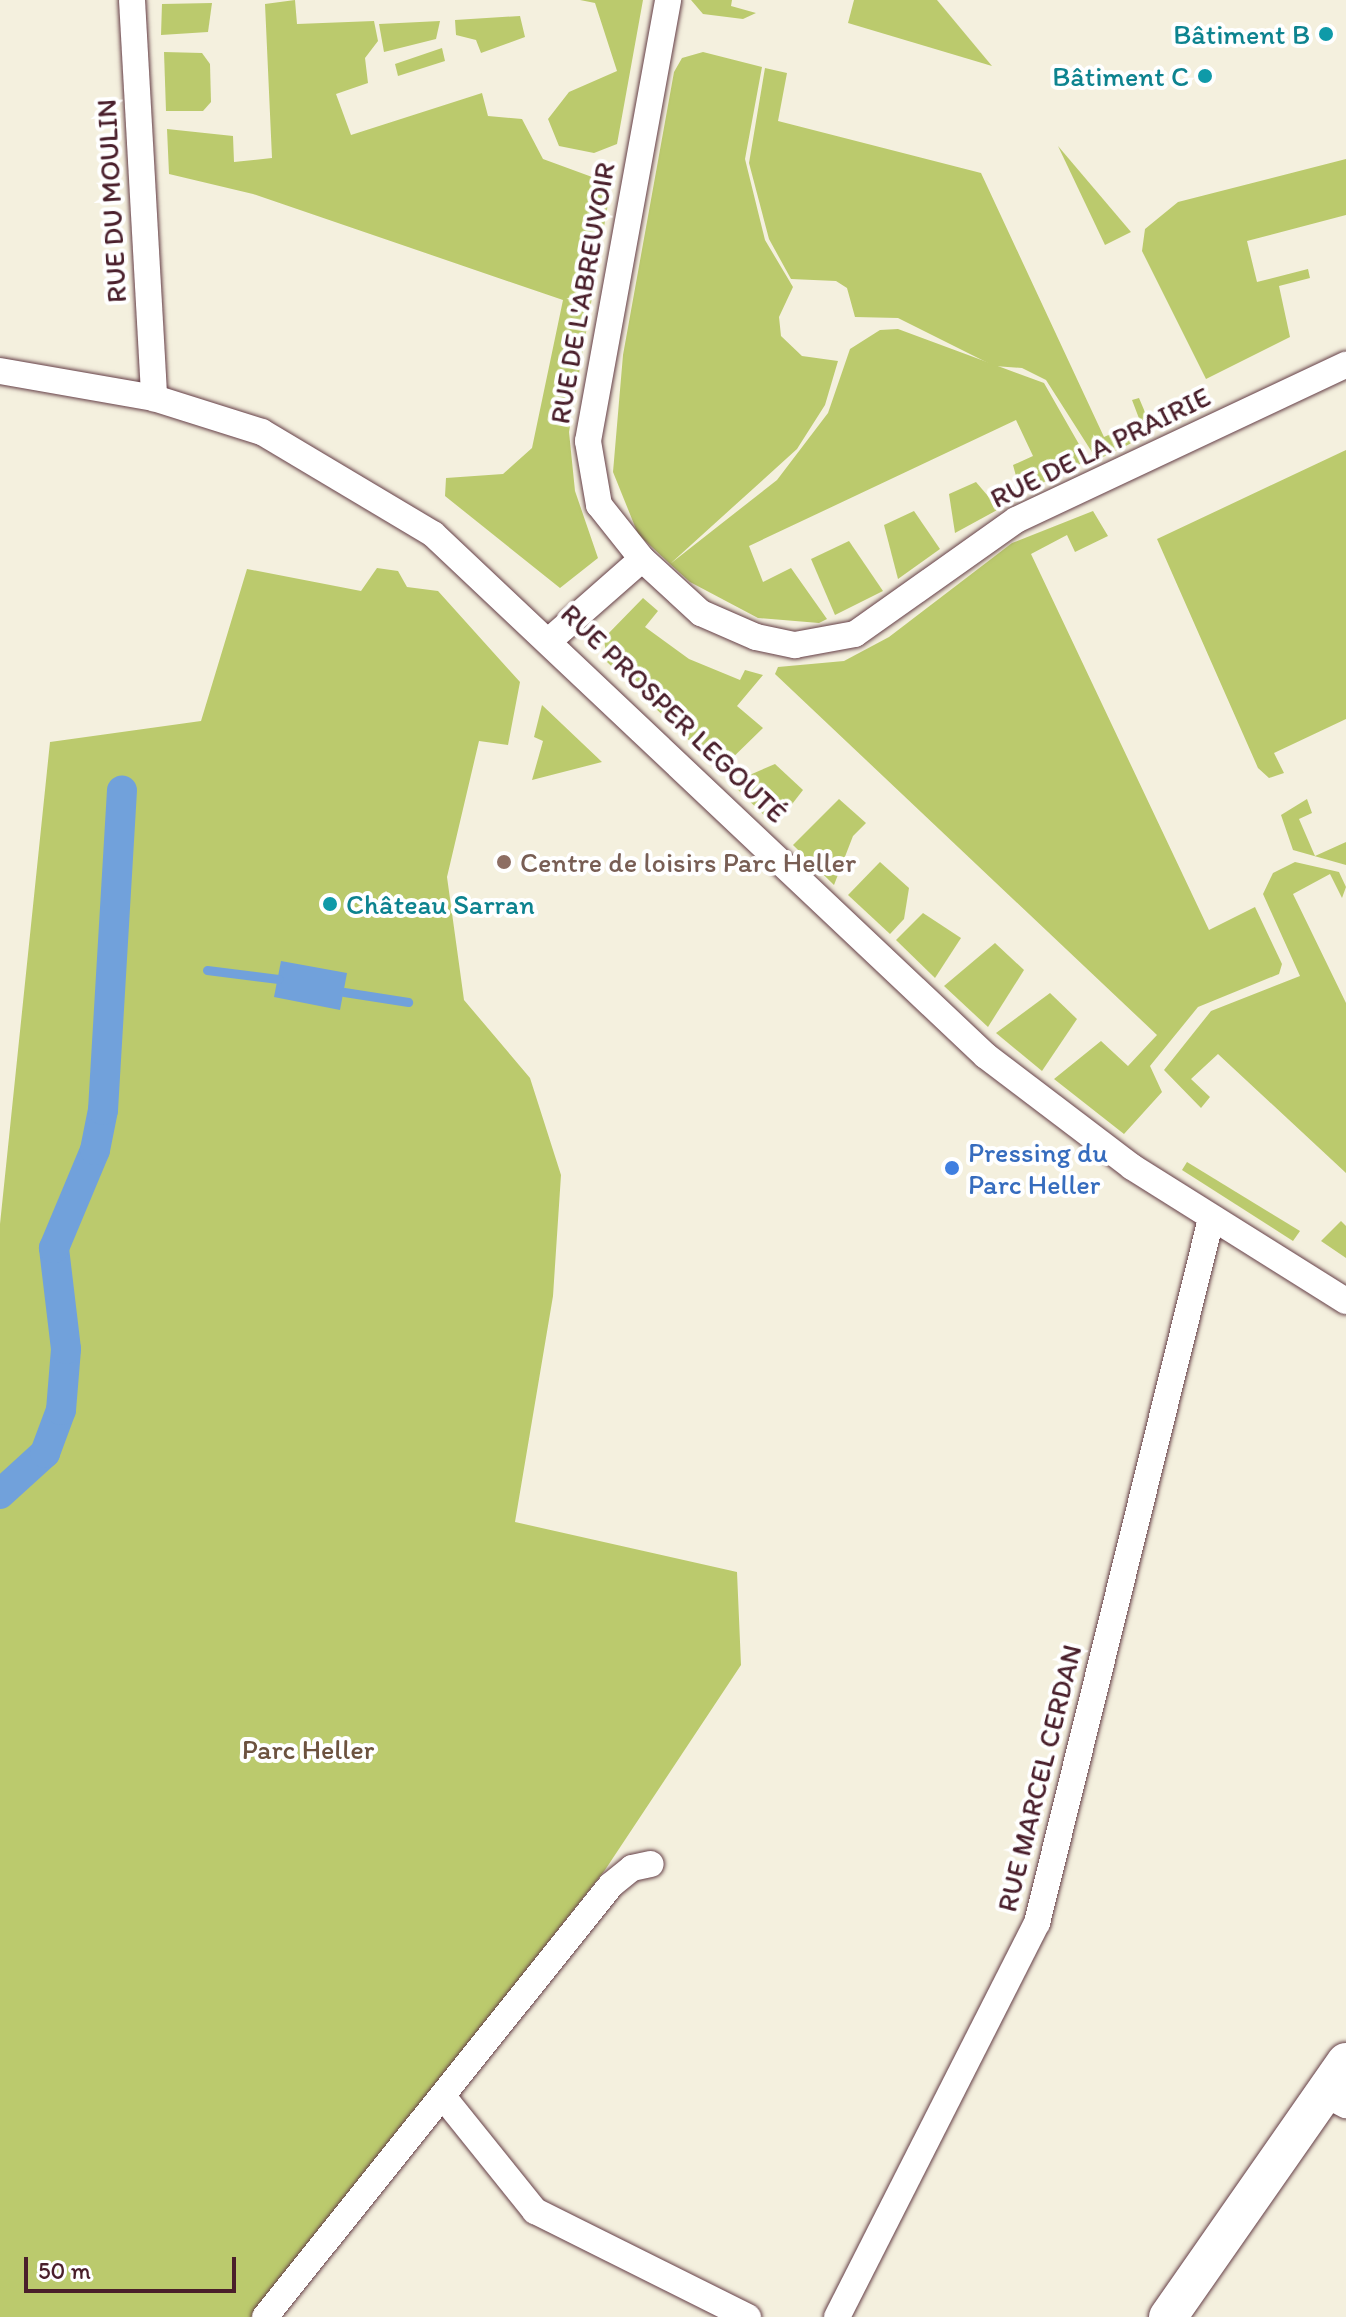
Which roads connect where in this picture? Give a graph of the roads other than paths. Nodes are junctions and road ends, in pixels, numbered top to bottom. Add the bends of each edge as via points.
1 (132, 0) edge
2 (668, 0) edge
3 (1346, 365) edge
4 (0, 371) edge
5 (154, 398) junction
6 (642, 559) junction
7 (551, 639) junction
8 (1211, 1219) junction
9 (1346, 1301) edge
10 (651, 1864) dead end
11 (1346, 2062) edge
12 (445, 2099) junction
13 (1335, 2099) edge
14 (265, 2317) edge
15 (748, 2317) edge
16 (837, 2317) edge
17 (1168, 2317) edge

1 - 5 street, RUE DU MOULIN
2 - 6 street, RUE DE L'ABREUVOIR via 588,441 599,505
3 - 6 street, RUE DE LA PRAIRIE via 1016,520 855,634 795,645 756,637 701,613
4 - 5 street, RUE PROSPER LEGOUTÉ
5 - 7 street, RUE PROSPER LEGOUTÉ via 262,432 305,455 433,534
6 - 7 street
7 - 8 street, RUE PROSPER LEGOUTÉ via 986,1056
8 - 9 street, RUE PROSPER LEGOUTÉ
8 - 16 street, RUE MARCEL CERDAN via 1037,1923
10 - 12 street via 632,1868 611,1885
11 - 13 main road
12 - 14 street
12 - 15 street via 535,2211
13 - 17 main road

